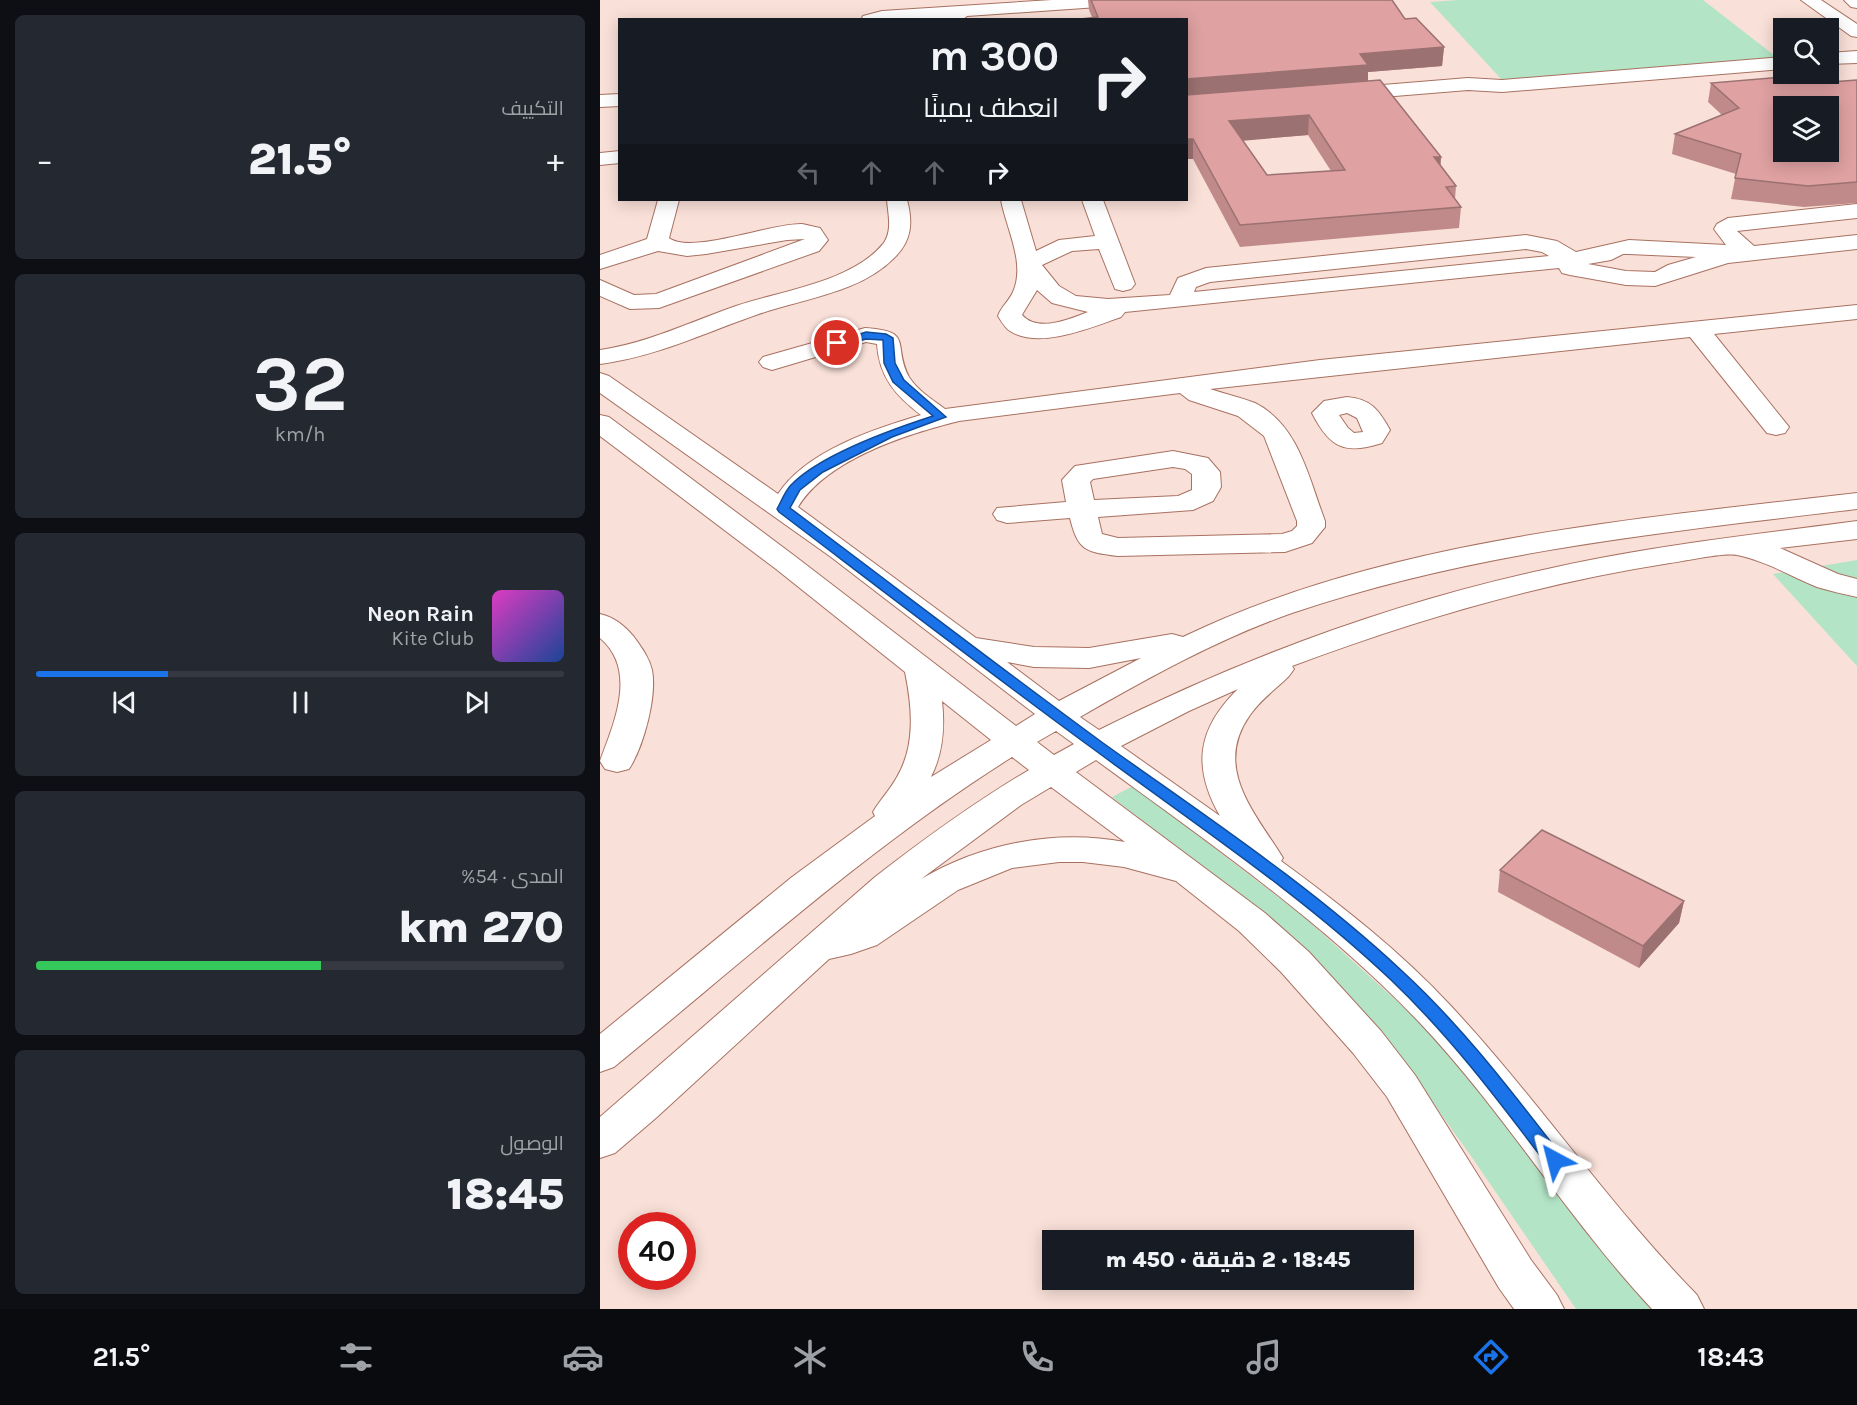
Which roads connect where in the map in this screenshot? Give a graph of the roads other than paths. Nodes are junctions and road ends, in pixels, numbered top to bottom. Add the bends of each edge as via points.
1 (1127, 0) edge
2 (1809, 0) edge
3 (1852, 0) edge
4 (1857, 3) edge
5 (959, 11) edge
6 (1065, 12) edge
7 (1024, 14) edge
8 (898, 17) edge
9 (925, 17) edge
10 (1857, 32) edge
11 (1839, 51) edge
12 (1839, 60) edge
13 (1855, 62) edge
14 (1773, 64) edge
15 (600, 90) edge
16 (618, 90) edge
17 (618, 98) edge
18 (600, 99) edge
19 (1394, 109) edge
20 (668, 201) edge
21 (897, 201) edge
22 (1011, 201) edge
23 (1093, 201) edge
24 (1857, 211) edge
25 (1108, 241) junction
26 (1857, 242) edge
27 (660, 243) junction
28 (1501, 245) junction
29 (1748, 253) junction
30 (1572, 259) junction
31 (600, 262) edge
32 (1028, 263) junction
33 (1532, 265) junction
34 (1123, 284) dead end
35 (600, 287) edge
36 (1168, 302) junction
37 (1857, 312) edge
38 (1696, 328) junction
39 (600, 357) edge
40 (772, 362) dead end
41 (1320, 368) junction
42 (600, 381) edge
43 (1186, 384) junction
44 (1344, 406) dead end
45 (941, 417) junction
46 (600, 423) edge
47 (1776, 427) dead end
48 (819, 469) junction
49 (739, 478) junction
50 (1857, 501) edge
51 (783, 509) junction
52 (1007, 513) dead end
53 (1857, 530) edge
54 (1732, 546) junction
55 (1857, 588) edge
56 (600, 623) edge
57 (1216, 633) junction
58 (965, 645) junction
59 (1294, 655) junction
60 (920, 668) junction
61 (1057, 715) junction
62 (1013, 740) junction
63 (1097, 745) junction
64 (617, 761) dead end
65 (1052, 771) junction
66 (877, 831) junction
67 (1275, 873) junction
68 (1194, 876) junction
69 (817, 946) junction
70 (600, 1056) edge
71 (600, 1141) edge
72 (1540, 1309) edge
73 (1681, 1309) edge

1 - 6 street
2 - 10 street
3 - 4 street
5 - 7 street
5 - 9 street
6 - 7 street
8 - 9 street
11 - 13 street
12 - 13 street
14 - 19 street via 1502,86 1468,84 1331,101 1384,103
15 - 16 street
17 - 18 street
20 - 27 street
21 - 39 street via 899,236 885,255 860,272 647,348
22 - 32 street
23 - 25 street
24 - 29 street via 1727,226 1727,234
25 - 32 street via 1067,245
25 - 34 street
26 - 29 street
27 - 31 street
27 - 35 street via 667,248 686,250 794,232 807,232 817,238 811,246 659,301 630,302
28 - 30 street via 1542,244
28 - 33 street
28 - 36 street via 1206,275 1186,283
29 - 30 street via 1629,247
29 - 33 street via 1703,262 1650,280
30 - 33 street
32 - 36 street via 1049,289 1067,301
32 - 36 street via 1026,291 1010,316 1028,329 1064,328 1115,312
33 - 36 street
37 - 38 street
38 - 41 street
38 - 47 street
40 - 45 street via 866,335 880,336 889,341 890,363 899,382
41 - 43 street
41 - 44 street
42 - 49 street
43 - 45 street
43 - 52 street via 1193,392 1253,413 1273,428 1311,521 1308,532 1294,541 1275,544 1109,547 1089,538 1082,509
45 - 48 street via 888,435
46 - 60 street
48 - 49 street via 780,478
48 - 51 street via 795,488
49 - 51 street
50 - 57 street via 1577,536 1476,553 1330,591
51 - 58 street
53 - 54 street
54 - 55 street via 1772,554 1824,581
54 - 59 street via 1636,560 1477,595
56 - 64 street via 621,641 637,672 636,707
57 - 58 street via 1089,658 1034,657
57 - 61 street
58 - 61 street
59 - 63 street via 1159,712
59 - 67 street via 1238,709 1228,723 1219,749 1218,769 1228,802
60 - 62 street
60 - 66 street via 927,724 923,757
61 - 62 street
61 - 63 street
62 - 65 street
62 - 66 street
63 - 65 street
63 - 67 street
65 - 68 street
65 - 69 street via 929,853
66 - 70 street
67 - 73 street via 1395,974 1441,1019 1624,1249
68 - 69 street via 1108,852 1028,852 972,867 947,879 867,936 843,944
68 - 72 street via 1295,962 1367,1042 1401,1086
69 - 71 street via 674,1080

